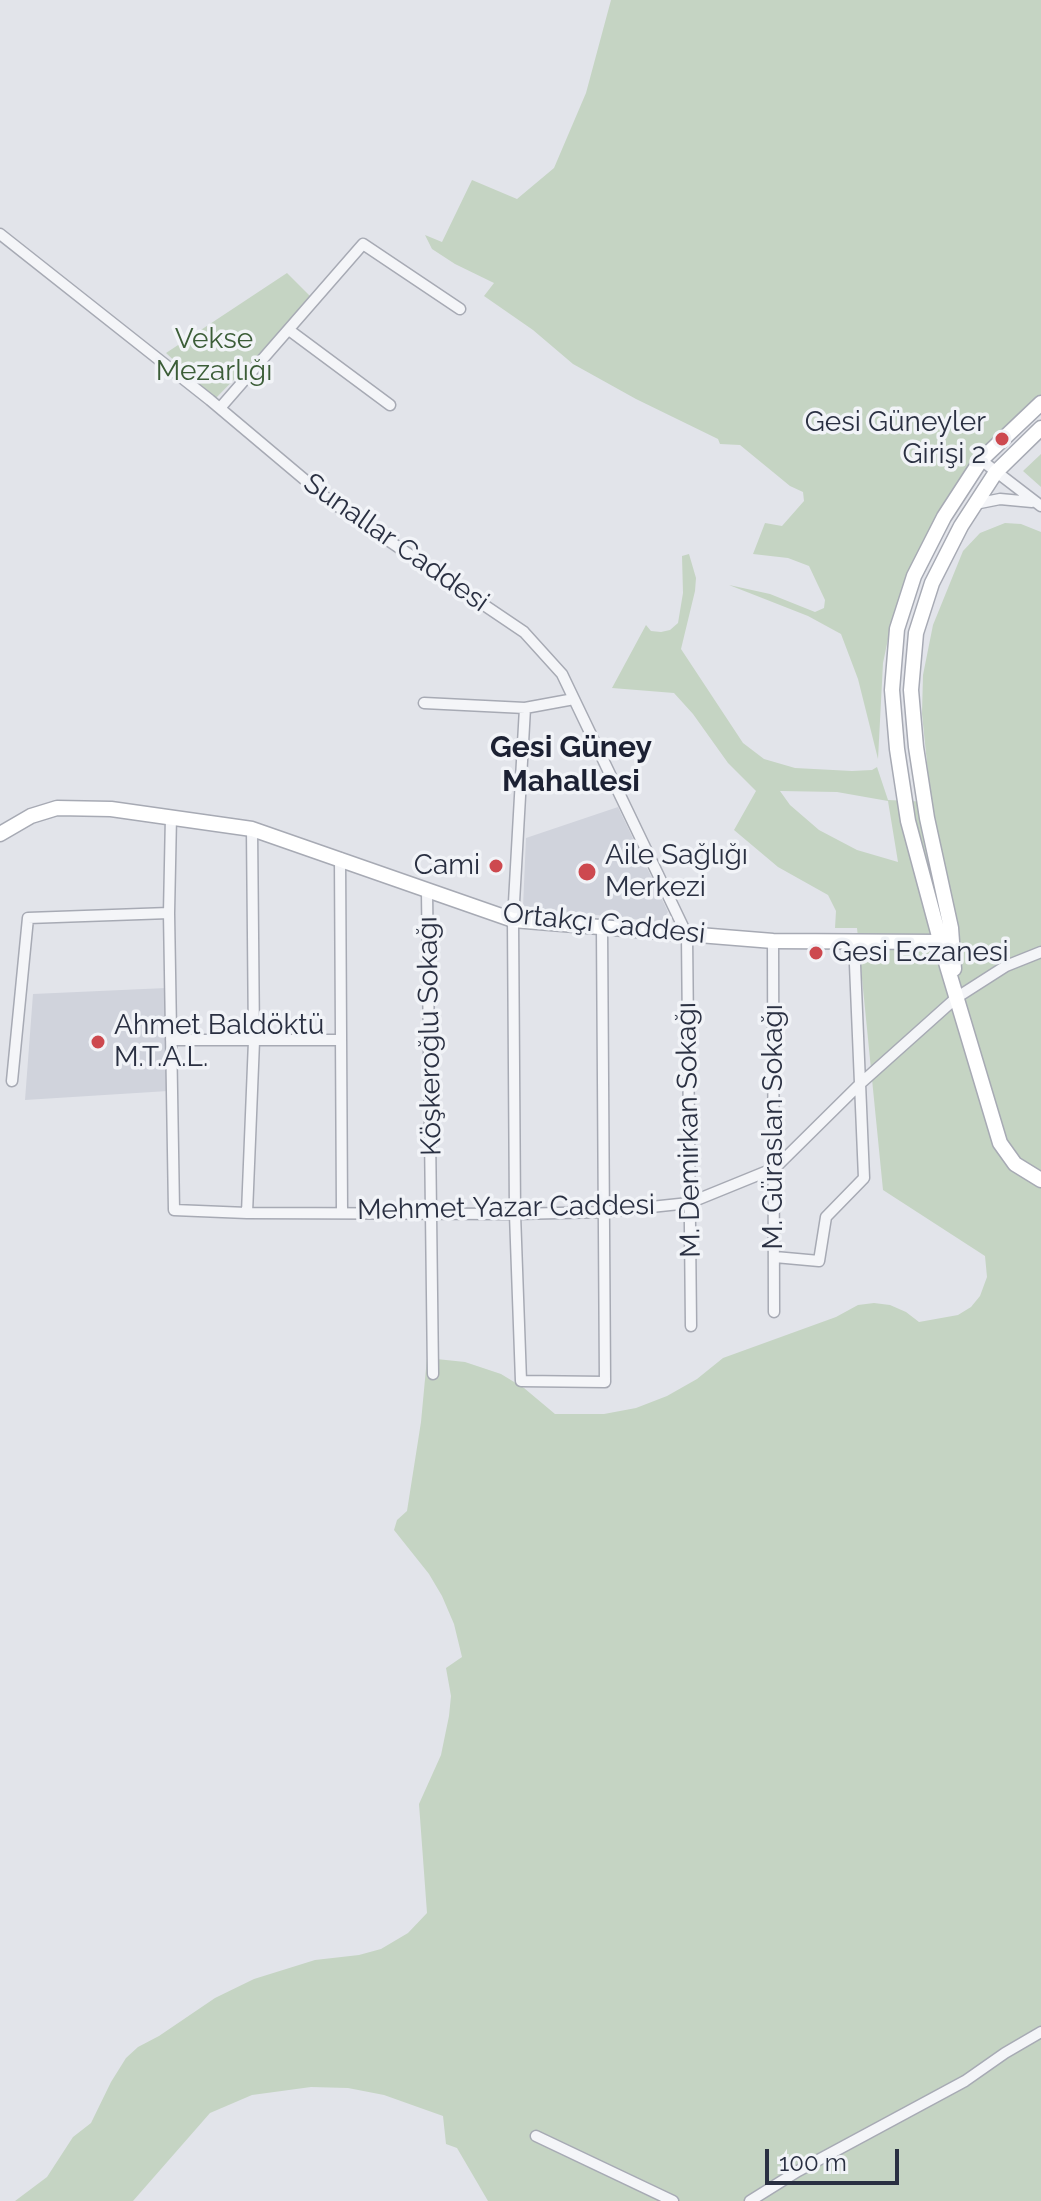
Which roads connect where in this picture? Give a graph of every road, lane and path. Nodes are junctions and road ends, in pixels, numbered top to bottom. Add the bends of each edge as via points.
1 (0, 234) edge
2 (460, 309) dead end
3 (289, 330) junction
4 (1041, 403) edge
5 (390, 405) dead end
6 (220, 408) junction
7 (1041, 428) edge
8 (981, 460) junction
9 (996, 472) junction
10 (975, 504) junction
11 (1036, 504) edge
12 (574, 699) junction
13 (424, 703) dead end
14 (525, 708) junction
15 (171, 816) junction
16 (252, 829) junction
17 (0, 834) edge
18 (340, 858) junction
19 (427, 891) junction
20 (169, 913) junction
21 (513, 920) junction
22 (602, 928) junction
23 (687, 935) junction
24 (773, 941) junction
25 (854, 941) junction
26 (941, 942) junction
27 (1041, 952) edge
28 (956, 998) junction
29 (171, 1040) junction
30 (340, 1040) junction
31 (254, 1041) junction
32 (12, 1081) dead end
33 (861, 1083) junction
34 (775, 1168) junction
35 (1041, 1180) edge
36 (689, 1203) junction
37 (342, 1211) junction
38 (603, 1212) junction
39 (247, 1213) junction
40 (433, 1213) junction
41 (515, 1214) junction
42 (775, 1257) junction
43 (774, 1312) dead end
44 (691, 1326) dead end
45 (433, 1374) dead end
46 (1041, 2032) edge
47 (536, 2136) dead end
48 (673, 2201) edge
49 (750, 2201) edge

1 - 6 street, Sunallar Caddesi
2 - 3 street via 363,244
3 - 5 street
3 - 6 street
4 - 8 street
6 - 12 street, Sunallar Caddesi via 330,501 524,632 562,674
7 - 9 street
8 - 9 street
8 - 26 street via 914,576 897,629 892,690 897,749 908,821
9 - 10 street
9 - 11 street
10 - 11 street via 1000,499
10 - 28 street via 932,583 916,633 911,690 927,818 951,928
12 - 14 street
12 - 23 street, Sunallar Caddesi
13 - 14 street
14 - 21 street
15 - 16 street, Ortakçı Caddesi
15 - 17 street, Ortakçı Caddesi via 57,808
15 - 20 street
16 - 18 street, Ortakçı Caddesi
16 - 31 street
18 - 19 street, Ortakçı Caddesi
18 - 30 street
19 - 21 street, Ortakçı Caddesi
19 - 40 street, Köşkeroğlu Sokağı
20 - 29 street
20 - 32 street via 28,918
21 - 22 street, Ortakçı Caddesi
21 - 41 street
22 - 23 street, Ortakçı Caddesi
22 - 38 street
23 - 24 street, Ortakçı Caddesi
23 - 36 street, M. Demirkan Sokağı
24 - 25 street, Ortakçı Caddesi
24 - 34 street, M. Güraslan Sokağı
25 - 26 street, Ortakçı Caddesi
25 - 33 street
26 - 28 street
27 - 28 street, Mehmet Yazar Caddesi via 1006,966
28 - 33 street, Mehmet Yazar Caddesi
28 - 35 street via 1000,1143 1015,1164
29 - 31 street
29 - 39 street, Mehmet Yazar Caddesi via 174,1210
30 - 31 street
30 - 37 street
31 - 39 street
33 - 34 street, Mehmet Yazar Caddesi
33 - 42 street via 864,1178 826,1217 819,1261
34 - 36 street, Mehmet Yazar Caddesi
34 - 42 street, M. Güraslan Sokağı
36 - 38 street, Mehmet Yazar Caddesi
36 - 44 street, M. Demirkan Sokağı
37 - 39 street, Mehmet Yazar Caddesi
37 - 40 street, Mehmet Yazar Caddesi
38 - 41 street, Mehmet Yazar Caddesi
38 - 41 street via 605,1382 521,1381
40 - 41 street, Mehmet Yazar Caddesi
40 - 45 street, Köşkeroğlu Sokağı
42 - 43 street, M. Güraslan Sokağı
46 - 49 street via 965,2081
47 - 48 street

